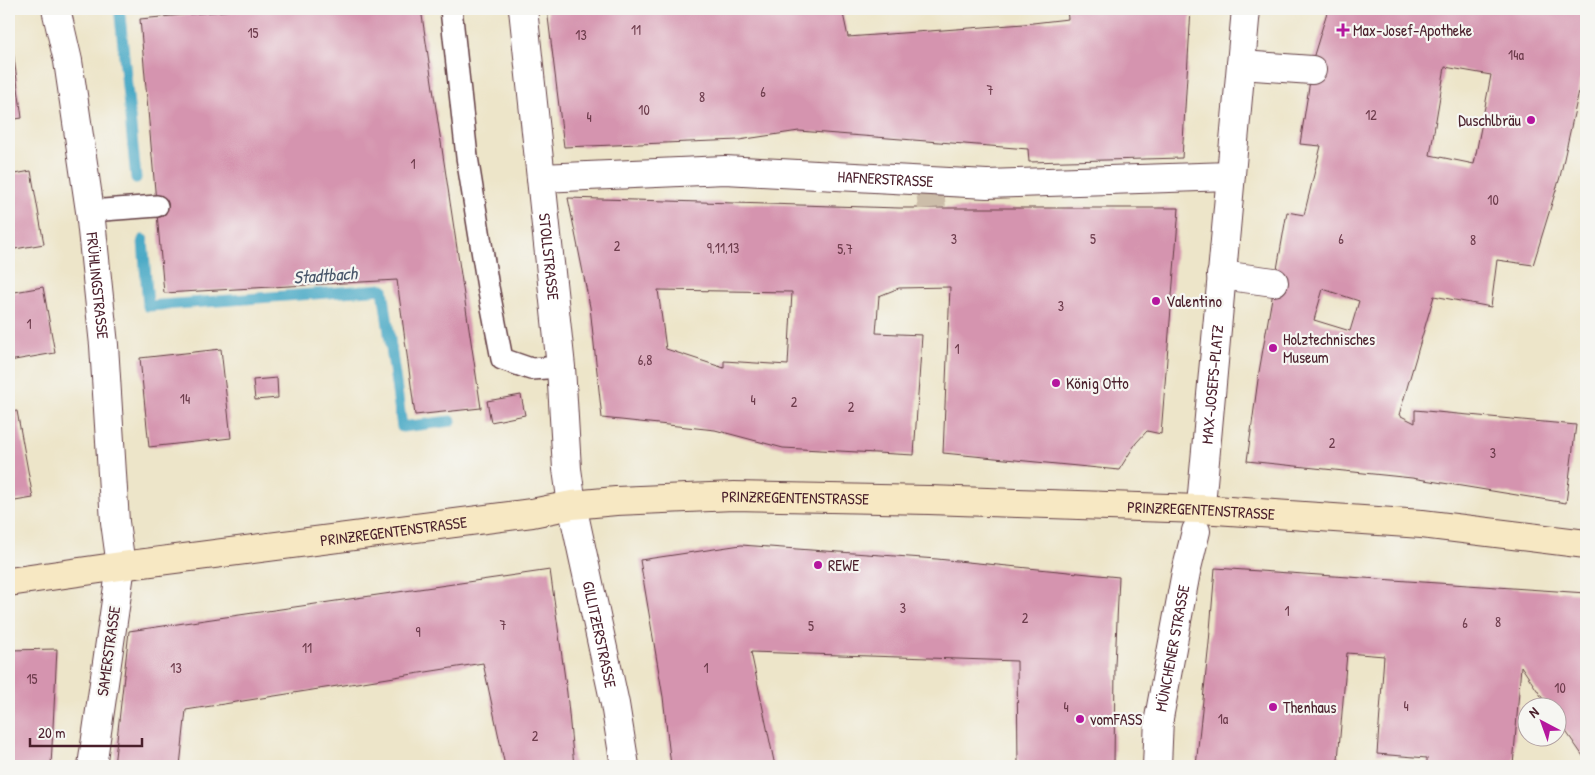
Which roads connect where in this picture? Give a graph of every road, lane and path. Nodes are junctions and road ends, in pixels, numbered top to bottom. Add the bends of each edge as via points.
1 (56, 9) edge
2 (451, 9) edge
3 (523, 9) edge
4 (1246, 9) edge
5 (1241, 65) junction
6 (1312, 70) dead end
7 (1230, 176) junction
8 (541, 178) junction
9 (157, 206) dead end
10 (90, 211) junction
11 (1221, 275) junction
12 (1274, 282) dead end
13 (561, 367) junction
14 (1202, 494) dead end
15 (572, 505) junction
16 (1196, 531) dead end
17 (1586, 544) edge
18 (121, 566) junction
19 (9, 582) edge
20 (92, 766) edge
21 (625, 766) edge
22 (1157, 766) edge

1 - 10 street, FRÜHLINGSTRASSE via 68,61
2 - 13 lane via 467,157 502,359 531,369
3 - 8 street, STOLLSTRASSE
4 - 5 street, MAX-JOSEFS-PLATZ
5 - 6 street
5 - 7 street, MAX-JOSEFS-PLATZ
7 - 8 street, HAFNERSTRASSE via 987,184 725,170
7 - 11 street, MAX-JOSEFS-PLATZ
8 - 13 street, STOLLSTRASSE
9 - 10 lane
10 - 18 street, FRÜHLINGSTRASSE
11 - 12 street
11 - 14 street, MAX-JOSEFS-PLATZ
13 - 15 street, STOLLSTRASSE
15 - 17 main road, PRINZREGENTENSTRASSE via 734,496 1190,509 1422,524
15 - 18 main road, PRINZREGENTENSTRASSE via 532,513
15 - 21 street, GILLITZERSTRASSE via 616,704
16 - 22 street, MÜNCHENER STRASSE via 1159,718
18 - 19 main road, PRINZREGENTENSTRASSE
18 - 20 street, SAMERSTRASSE

